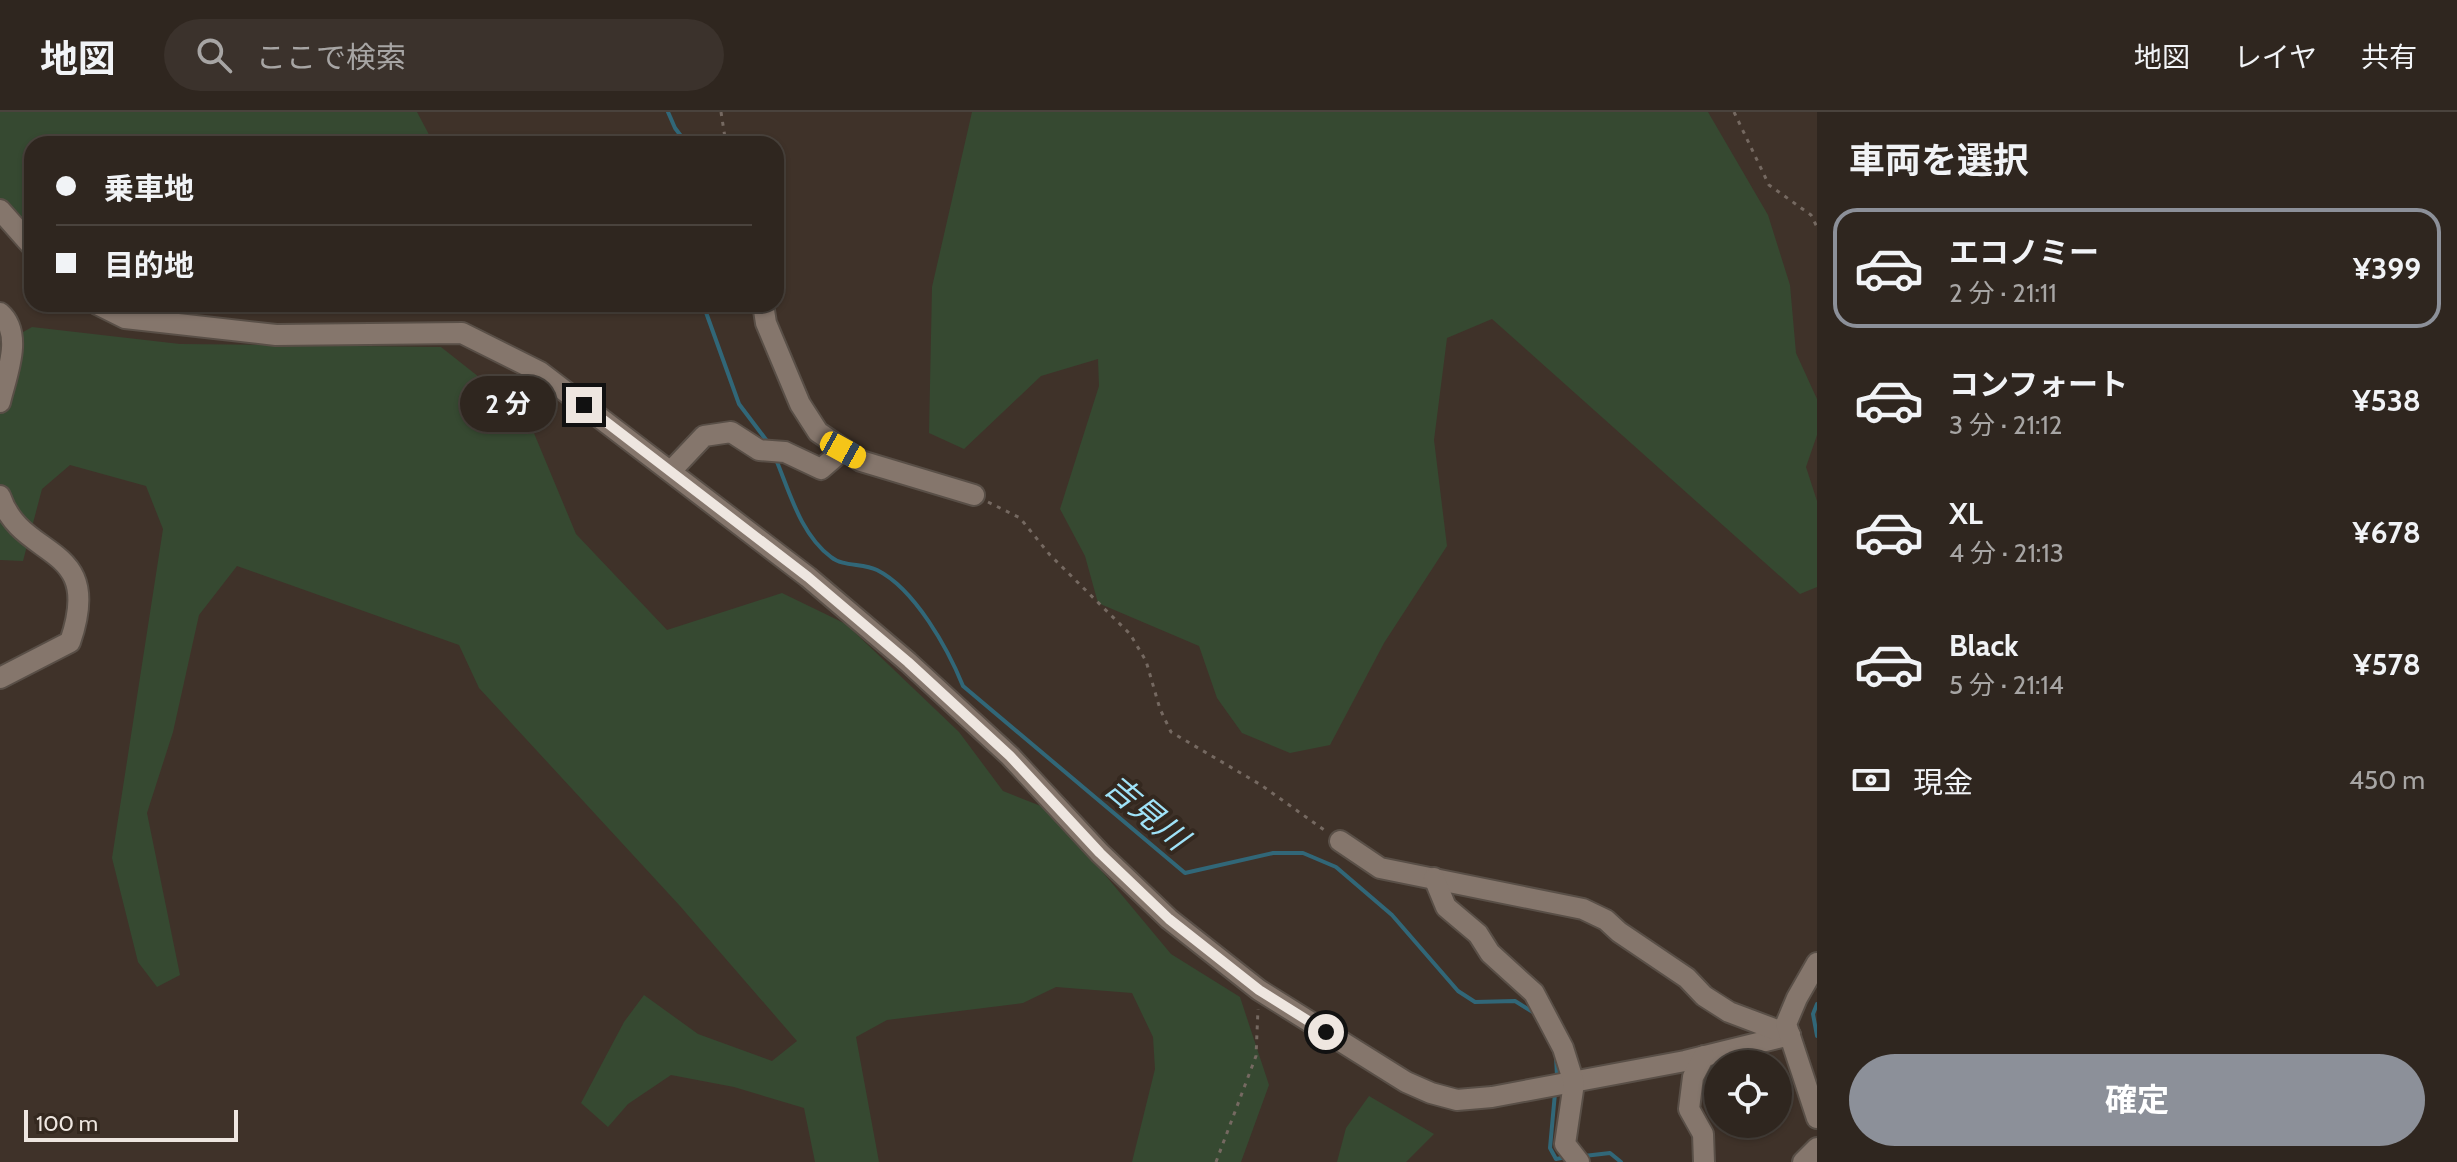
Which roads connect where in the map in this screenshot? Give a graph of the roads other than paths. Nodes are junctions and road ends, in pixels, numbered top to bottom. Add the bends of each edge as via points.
1 (0, 210) edge
2 (24, 237) edge
3 (113, 312) edge
4 (764, 312) edge
5 (0, 313) edge
6 (0, 402) edge
7 (843, 450) junction
8 (671, 471) junction
9 (974, 495) road end
10 (0, 496) edge
11 (0, 678) edge
12 (1340, 841) road end
13 (1434, 878) junction
14 (1817, 963) edge
15 (1790, 1035) junction
16 (1729, 1050) edge
17 (1704, 1056) joint
18 (1574, 1083) junction
19 (1817, 1118) edge
20 (1817, 1148) edge
21 (1579, 1162) edge
22 (1704, 1162) edge
23 (1803, 1162) edge

1 - 2 street
3 - 8 street via 125,318 276,335 462,333 540,372
4 - 7 street via 800,404 818,432
5 - 6 street via 13,340
7 - 8 street via 821,469 785,452 759,450 731,432 704,436
7 - 9 street via 861,461
8 - 18 street via 908,662 1010,756 1157,908 1259,990 1431,1093 1457,1100
10 - 11 street via 16,524 70,568 79,599 70,642
12 - 13 street via 1380,868
13 - 15 street via 1583,909 1606,920 1729,1012
13 - 18 street via 1446,907 1534,993 1563,1048
14 - 15 street via 1787,1018
15 - 16 street
15 - 19 street
17 - 18 street
17 - 22 street via 1693,1077 1689,1109 1703,1134
18 - 21 street via 1565,1144
20 - 23 street

